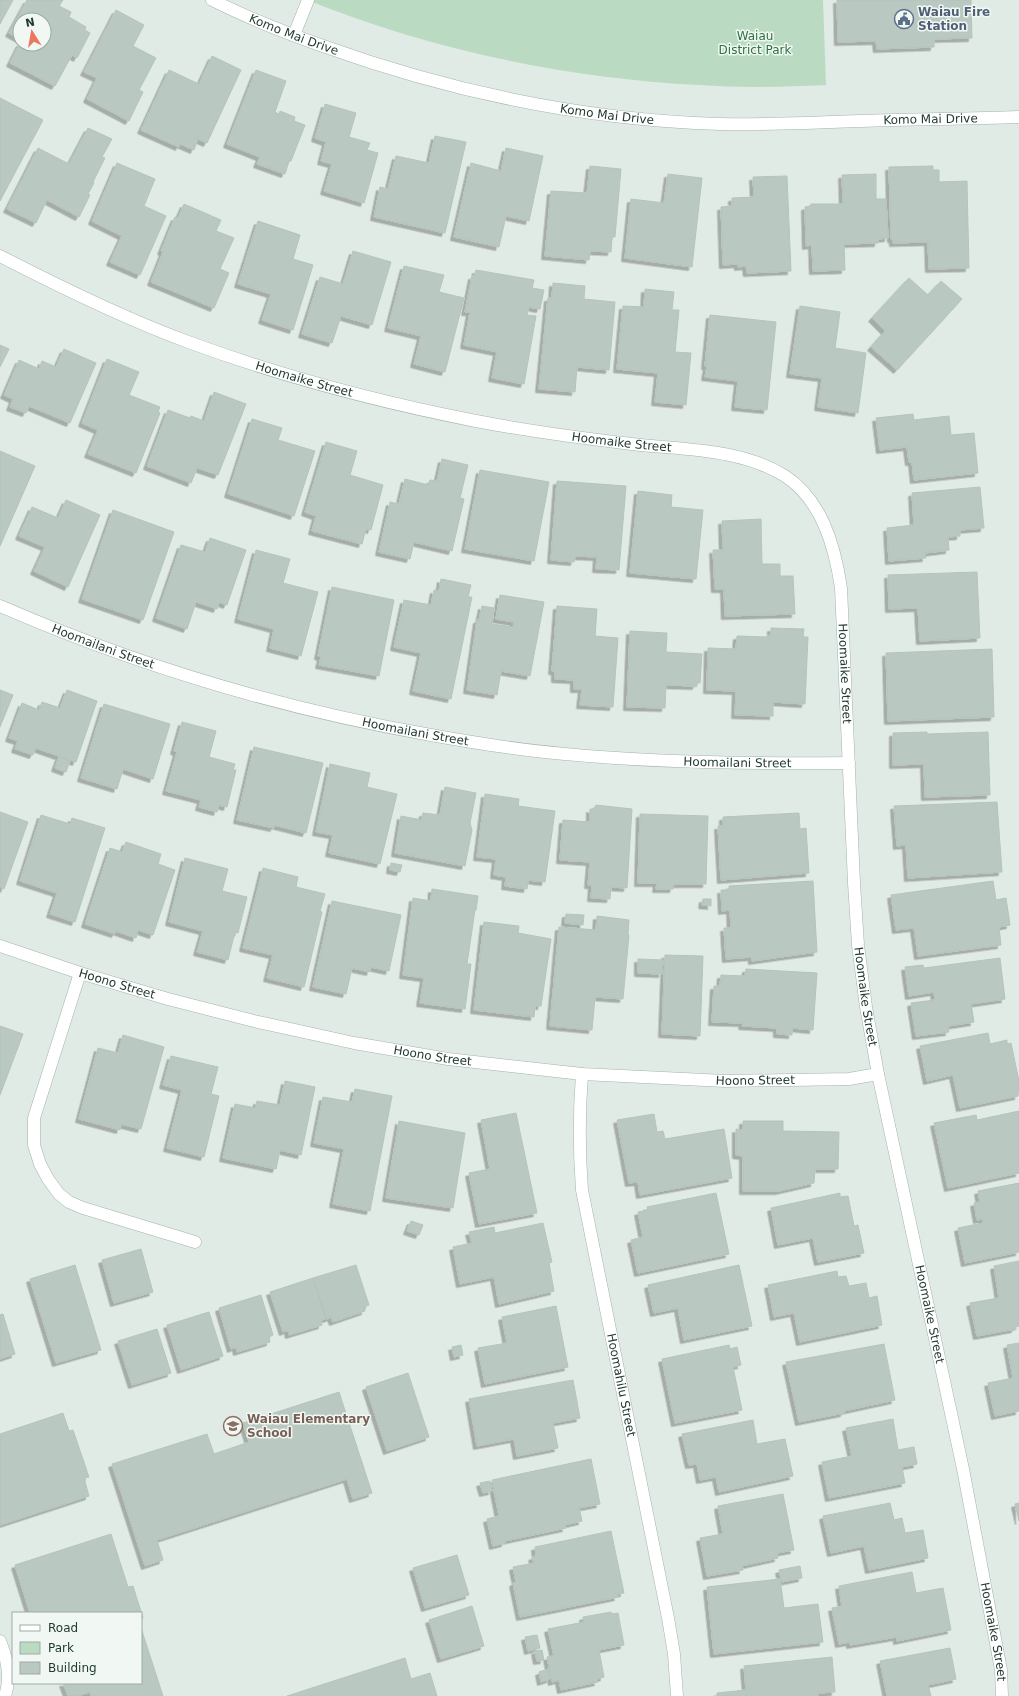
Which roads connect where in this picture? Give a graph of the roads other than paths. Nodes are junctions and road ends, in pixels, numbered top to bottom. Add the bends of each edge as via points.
1 (212, 0) edge
2 (308, 0) edge
3 (294, 35) junction
4 (1019, 117) edge
5 (0, 256) edge
6 (0, 606) edge
7 (849, 763) junction
8 (0, 946) edge
9 (80, 973) junction
10 (582, 1074) junction
11 (878, 1074) junction
12 (195, 1242) dead end
13 (0, 1641) edge
14 (5, 1696) edge
15 (676, 1696) edge
16 (1002, 1696) edge

1 - 3 street, Komo Mai Drive
2 - 3 street
3 - 4 street, Komo Mai Drive via 352,56 465,89 597,114 719,124 787,125
5 - 7 street, Hoomaike Street via 54,284 147,326 189,343 297,379 423,411 501,426 580,438 720,453 744,458 786,476 801,489 823,521 838,566 842,600
6 - 7 street, Hoomailani Street via 108,649 192,678 373,725 563,754 683,763
7 - 11 street, Hoomaike Street via 858,945
8 - 9 street, Hoono Street
9 - 10 street, Hoono Street via 254,1021 354,1043 448,1059
9 - 12 street via 34,1118 34,1145 40,1164 59,1194 70,1202
10 - 11 street, Hoono Street via 725,1081 849,1079
10 - 15 street, Hoomahilu Street via 579,1131 582,1190 668,1618 674,1654
11 - 16 street, Hoomaike Street via 963,1469 1001,1670
13 - 14 street via 8,1669

